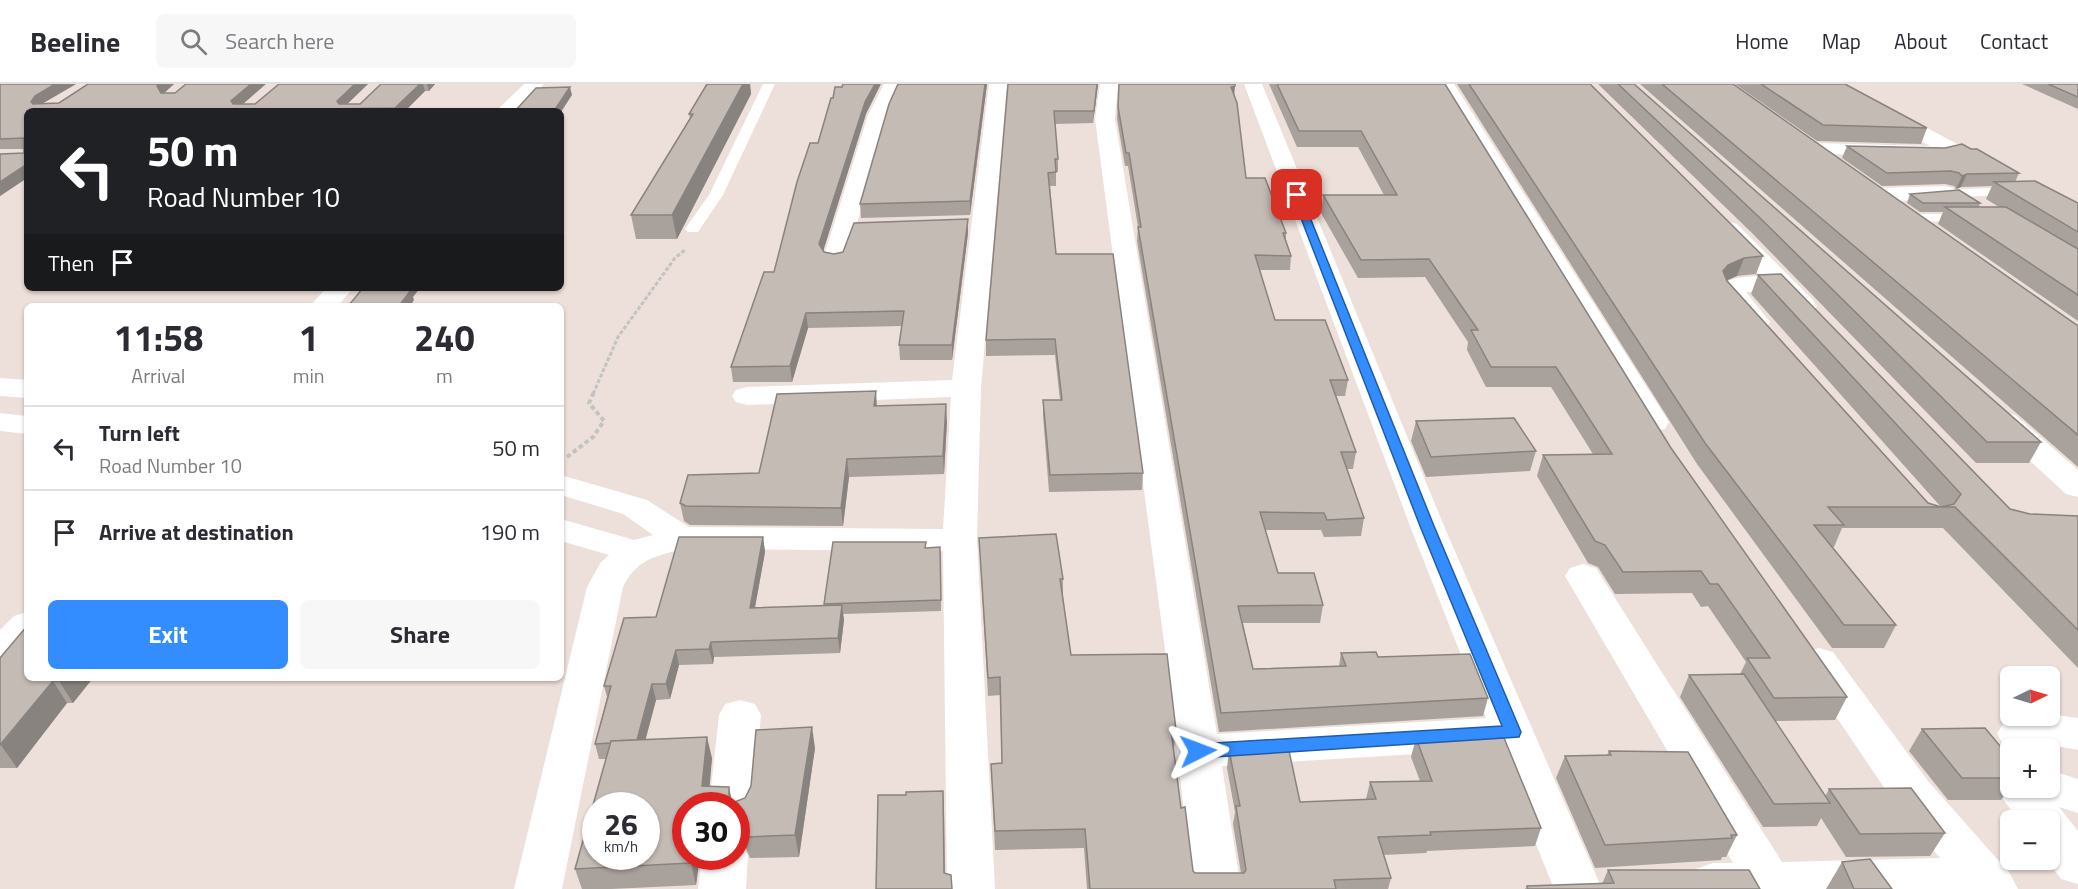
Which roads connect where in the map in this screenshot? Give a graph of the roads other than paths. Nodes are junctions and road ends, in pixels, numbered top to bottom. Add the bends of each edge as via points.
1 (535, 84) edge
2 (769, 84) edge
3 (893, 84) edge
4 (998, 84) edge
5 (1109, 84) edge
6 (1252, 84) edge
7 (1445, 84) edge
8 (1831, 84) edge
9 (509, 108) edge
10 (1857, 182) junction
11 (2030, 192) edge
12 (1946, 193) edge
13 (1708, 208) edge
14 (1910, 218) junction
15 (843, 228) junction
16 (866, 228) edge
17 (693, 229) road end
18 (1734, 233) junction
19 (1764, 234) edge
20 (1939, 240) edge
21 (835, 259) edge
22 (1781, 282) junction
23 (337, 291) edge
24 (326, 303) edge
25 (1822, 325) edge
26 (1774, 342) edge
27 (0, 387) edge
28 (966, 388) junction
29 (24, 389) edge
30 (747, 396) dead end
31 (1990, 408) edge
32 (0, 422) edge
33 (24, 425) edge
34 (1670, 449) edge
35 (564, 486) edge
36 (2078, 487) edge
37 (564, 531) edge
38 (681, 538) junction
39 (960, 540) junction
40 (634, 551) junction
41 (1583, 576) dead end
42 (24, 629) edge
43 (1804, 640) edge
44 (0, 654) edge
45 (740, 715) dead end
46 (1513, 732) junction
47 (2078, 734) edge
48 (2020, 738) edge
49 (1198, 751) junction
50 (2060, 790) edge
51 (732, 792) edge
52 (2078, 796) edge
53 (2025, 798) edge
54 (2035, 810) edge
55 (2060, 842) edge
56 (2078, 865) edge
57 (724, 870) edge
58 (1768, 880) junction
59 (1991, 883) edge
60 (1677, 885) edge
61 (538, 889) edge
62 (722, 889) edge
63 (971, 889) edge
64 (1217, 889) edge
65 (1599, 889) edge

1 - 9 street
2 - 17 lane via 716,195
3 - 15 street via 878,115
4 - 28 street via 973,224
5 - 49 street via 1105,119
6 - 46 street
7 - 34 street
8 - 10 street via 1952,149 1940,152 1802,142
10 - 12 street
10 - 14 street
11 - 14 lane via 1961,193 1981,212
13 - 18 street
14 - 20 street
15 - 16 street
15 - 21 street
18 - 19 street
18 - 22 street
22 - 25 street
22 - 26 street via 1732,289 1735,298
23 - 24 street
27 - 29 street
28 - 30 street
28 - 39 street
31 - 36 street
32 - 33 street
35 - 38 street via 635,507
37 - 40 street
38 - 39 street
38 - 40 street
39 - 63 street
40 - 61 street via 614,570 605,587
41 - 58 street
42 - 44 street
43 - 59 street via 1912,793
45 - 51 street
46 - 49 street
46 - 65 street
47 - 48 street via 2025,726 2018,733
49 - 64 street
50 - 52 street
53 - 54 street
55 - 56 street
57 - 62 street
58 - 59 street
58 - 60 street

